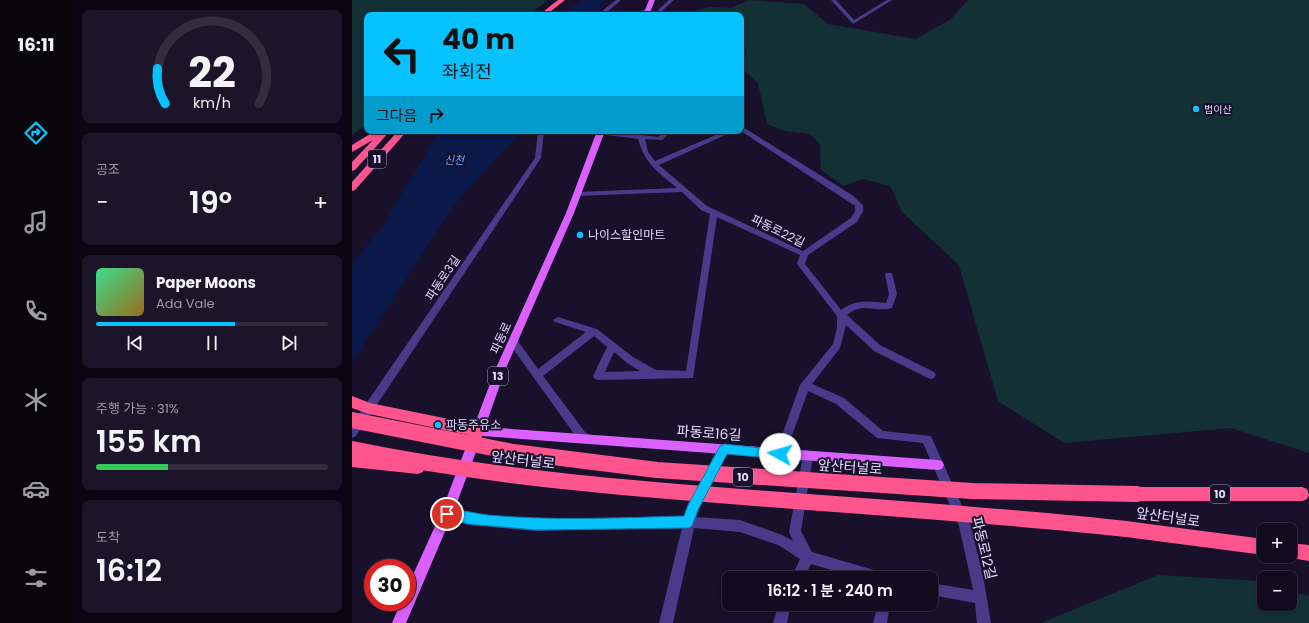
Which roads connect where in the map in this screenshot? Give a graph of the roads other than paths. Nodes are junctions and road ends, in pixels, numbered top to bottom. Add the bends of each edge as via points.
1 (555, 0) edge
2 (562, 0) edge
3 (619, 0) edge
4 (652, 0) edge
5 (672, 0) edge
6 (833, 0) edge
7 (890, 0) edge
8 (540, 12) edge
9 (546, 12) edge
10 (604, 12) edge
11 (648, 12) edge
12 (661, 12) edge
13 (744, 130) edge
14 (374, 134) edge
15 (375, 134) edge
16 (383, 134) edge
17 (393, 134) edge
18 (400, 134) edge
19 (541, 134) edge
20 (597, 134) edge
21 (615, 134) edge
22 (666, 134) edge
23 (724, 134) edge
24 (641, 137) junction
25 (352, 149) edge
26 (352, 160) edge
27 (654, 164) junction
28 (369, 167) junction
29 (352, 168) edge
30 (352, 180) edge
31 (352, 188) edge
32 (681, 190) junction
33 (577, 194) junction
34 (352, 195) edge
35 (714, 214) junction
36 (804, 254) junction
37 (889, 275) dead end
38 (841, 315) junction
39 (558, 320) dead end
40 (594, 331) junction
41 (514, 343) junction
42 (612, 346) junction
43 (654, 374) junction
44 (537, 375) junction
45 (931, 375) dead end
46 (806, 385) junction
47 (352, 402) edge
48 (352, 420) edge
49 (478, 431) junction
50 (352, 433) edge
51 (587, 439) junction
52 (352, 449) edge
53 (724, 449) junction
54 (780, 454) junction
55 (352, 461) edge
56 (938, 465) junction
57 (450, 468) junction
58 (1302, 494) dead end
59 (447, 514) junction
60 (688, 522) junction
61 (1257, 546) edge
62 (1297, 552) edge
63 (1309, 553) edge
64 (808, 557) junction
65 (801, 571) edge
66 (857, 571) edge
67 (938, 590) edge
68 (980, 598) junction
69 (783, 611) edge
70 (883, 611) edge
71 (399, 623) edge
72 (666, 623) edge
73 (780, 623) edge
74 (880, 623) edge
75 (984, 623) edge

1 - 8 highway
2 - 9 highway
3 - 10 street
4 - 11 main road
5 - 12 street
6 - 7 street via 853,22
13 - 36 street via 849,196 859,205 854,220
14 - 25 highway
15 - 26 highway, 11
16 - 29 highway, 11
17 - 30 highway, 11
18 - 28 highway, 11
19 - 50 street, 파동로3길 via 538,158
20 - 33 main road, 파동로 / 13
21 - 24 street
22 - 24 street via 660,139
23 - 27 street
24 - 27 street, 파동로22길 via 645,152
27 - 32 street, 파동로22길
28 - 31 highway, 11
28 - 34 highway
32 - 33 street
32 - 35 street, 파동로22길
33 - 41 main road, 파동로 / 13
35 - 36 street, 파동로22길
35 - 43 street via 690,375
36 - 38 street, 파동로22길 via 801,264
37 - 38 street via 893,294 889,306 865,304 851,307
38 - 45 street, 파동로22길 via 878,348
38 - 46 street via 842,328 836,345
39 - 40 street
40 - 42 street
40 - 44 street
41 - 44 street
41 - 49 main road, 파동로 / 13 via 501,368
42 - 43 street
42 - 43 street via 598,376
44 - 51 street via 581,435
46 - 54 street
46 - 56 street, 파동로12길 via 840,401 881,434 927,438
47 - 49 highway via 368,408
48 - 58 highway, 앞산터널로 / 10, bridge via 490,449 568,461 668,471 1027,495
49 - 51 main road, 파동로16길
49 - 59 main road, 파동로 / 13
51 - 53 main road, 파동로16길
52 - 57 highway, 앞산터널로 / 10, bridge
53 - 54 street
53 - 60 street via 692,509
54 - 56 main road
54 - 64 street via 808,457 795,532
55 - 57 highway
56 - 68 street, 파동로12길 via 965,526
57 - 61 highway, 앞산터널로 / 10, bridge via 605,487 919,509 1126,529
59 - 60 street via 468,519 536,525
59 - 71 main road, 파동로 / 13
60 - 64 street via 740,526 782,541
60 - 72 street
62 - 63 highway
64 - 65 street
64 - 66 street
67 - 68 street
68 - 75 street, 파동로12길
69 - 73 street
70 - 74 street

